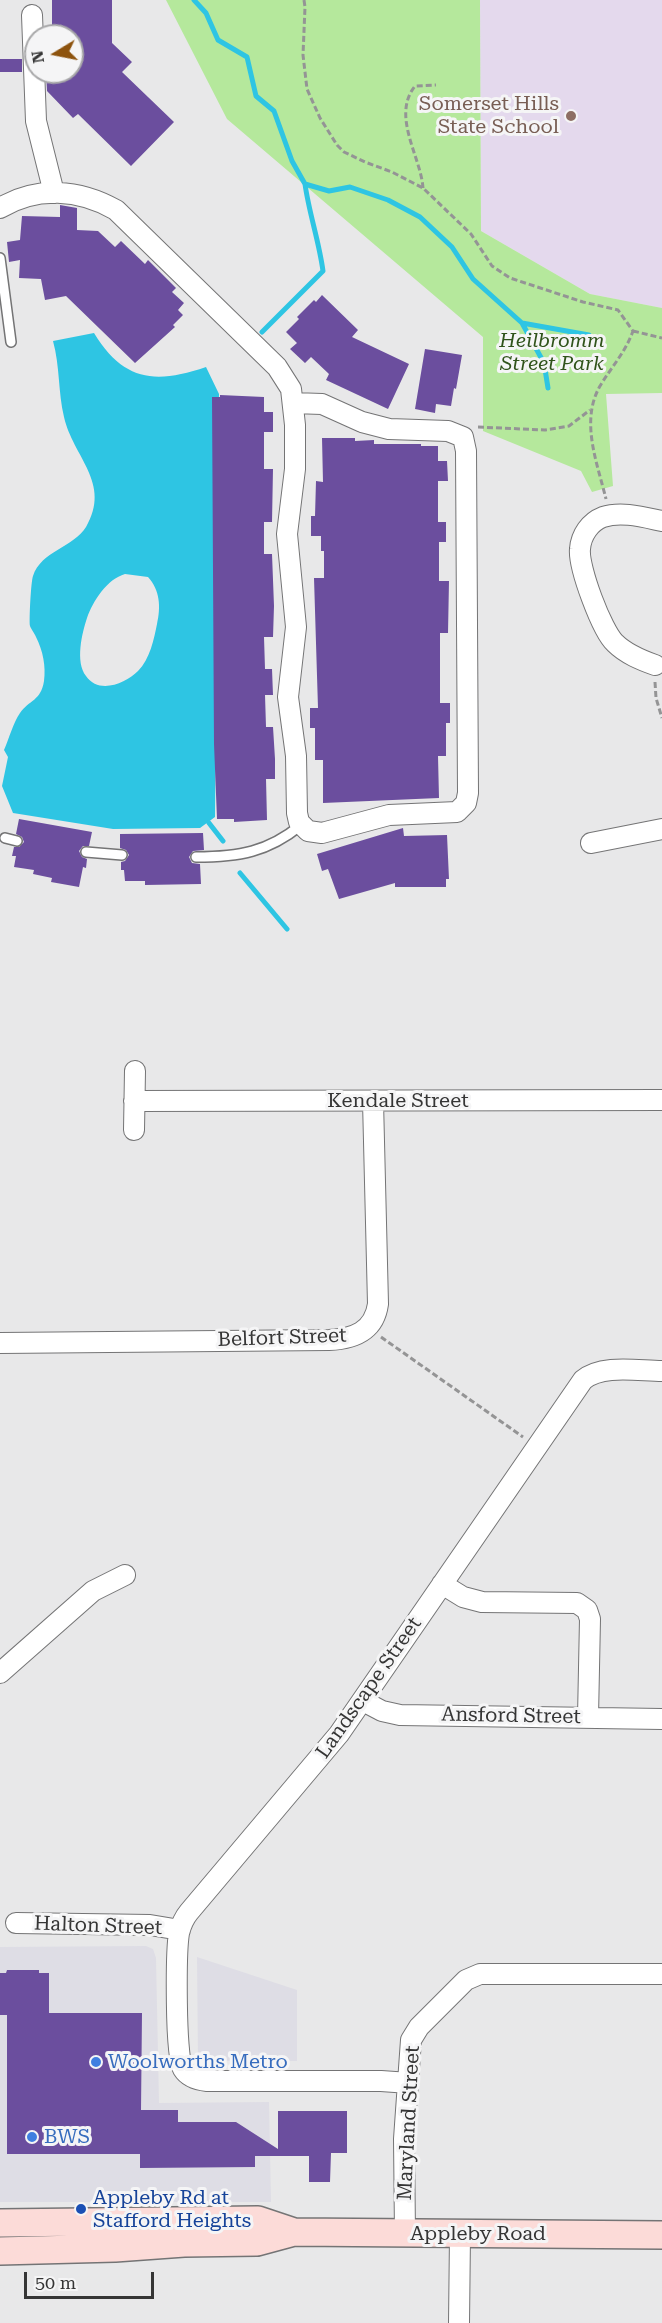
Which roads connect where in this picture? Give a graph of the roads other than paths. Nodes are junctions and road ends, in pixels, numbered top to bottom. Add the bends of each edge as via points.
1 (32, 15) dead end
2 (54, 193) junction
3 (0, 208) edge
4 (0, 258) edge
5 (11, 342) dead end
6 (293, 403) junction
7 (662, 521) edge
8 (655, 665) road end
9 (301, 825) junction
10 (662, 829) edge
11 (5, 838) dead end
12 (17, 841) dead end
13 (591, 843) dead end
14 (86, 852) dead end
15 (122, 855) dead end
16 (196, 857) dead end
17 (135, 1071) dead end
18 (662, 1100) edge
19 (134, 1101) junction
20 (373, 1101) junction
21 (134, 1130) dead end
22 (0, 1343) edge
23 (662, 1371) edge
24 (125, 1575) dead end
25 (442, 1584) junction
26 (0, 1673) edge
27 (363, 1701) junction
28 (588, 1717) junction
29 (662, 1719) edge
30 (16, 1923) dead end
31 (180, 1930) junction
32 (662, 1974) edge
33 (409, 2083) junction
34 (0, 2223) edge
35 (294, 2232) junction
36 (405, 2234) junction
37 (460, 2235) junction
38 (662, 2235) edge
39 (0, 2250) edge
40 (459, 2323) edge

1 - 2 street via 36,121
2 - 3 street via 29,195
2 - 6 street via 88,197 116,210 283,374
4 - 5 lane
6 - 9 street via 295,469 287,534 296,627 288,697
6 - 9 street via 322,404 389,429 453,432 463,438 466,451 466,803 452,813 389,815 322,833 308,831
7 - 8 street via 609,515 586,530 580,548 581,566 604,631 624,650
9 - 16 lane via 270,846 236,855
10 - 13 street
11 - 12 lane
14 - 15 lane
17 - 19 street
18 - 20 street, Kendale Street
19 - 20 street, Kendale Street
19 - 21 street
20 - 22 street, Belfort Street via 378,1298 368,1328 347,1339 329,1340
23 - 25 street, Landscape Street via 609,1371 588,1376
24 - 26 street via 93,1591
25 - 27 street, Landscape Street
25 - 28 street via 463,1597 482,1602 577,1603 584,1607 590,1619
27 - 28 street, Ansford Street via 400,1715
27 - 31 street, Landscape Street via 313,1768 189,1912
28 - 29 street, Ansford Street
30 - 31 street, Halton Street via 150,1925
31 - 33 street, Landscape Street via 179,2059 188,2075 207,2081
32 - 33 street, Maryland Street via 472,1976 414,2032
33 - 36 street, Maryland Street via 404,2139
34 - 35 main road, Appleby Road via 258,2220
35 - 36 main road, Appleby Road
35 - 39 main road, Appleby Road via 257,2242
36 - 37 main road, Appleby Road
37 - 38 main road, Appleby Road
37 - 40 street

